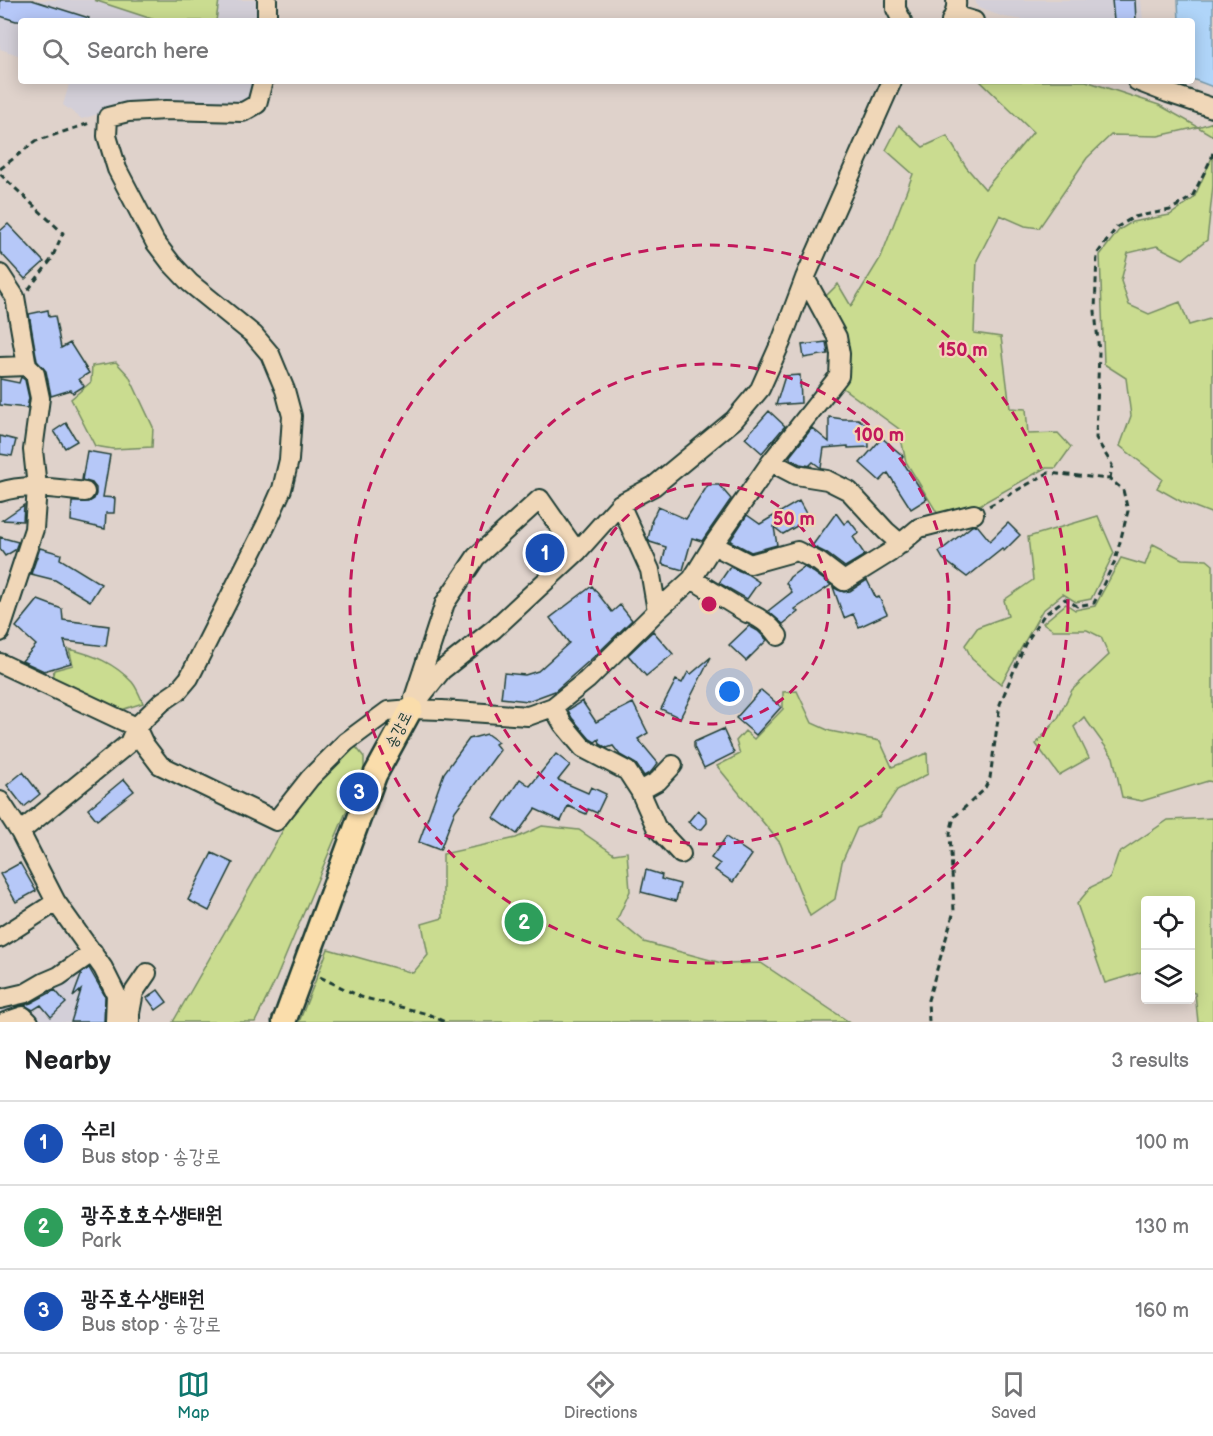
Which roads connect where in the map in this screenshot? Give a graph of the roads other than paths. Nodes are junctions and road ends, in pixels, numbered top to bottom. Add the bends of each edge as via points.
1 (267, 0) edge
2 (896, 0) edge
3 (267, 18) edge
4 (900, 18) edge
5 (262, 84) edge
6 (891, 84) edge
7 (1145, 84) edge
8 (1213, 108) edge
9 (0, 274) edge
10 (805, 278) junction
11 (27, 366) junction
12 (0, 367) edge
13 (771, 462) junction
14 (37, 487) junction
15 (0, 492) edge
16 (85, 492) dead end
17 (620, 504) junction
18 (974, 514) road end
19 (901, 544) junction
20 (712, 546) junction
21 (577, 552) junction
22 (692, 579) junction
23 (657, 611) junction
24 (0, 632) edge
25 (778, 636) dead end
26 (0, 663) edge
27 (553, 707) junction
28 (411, 709) junction
29 (136, 727) junction
30 (673, 765) dead end
31 (640, 791) junction
32 (0, 801) edge
33 (20, 832) junction
34 (681, 854) dead end
35 (56, 902) junction
36 (0, 938) edge
37 (93, 952) junction
38 (147, 973) dead end
39 (0, 999) edge
40 (5, 1022) edge
41 (29, 1022) edge
42 (115, 1022) edge
43 (130, 1022) edge
44 (284, 1022) edge

1 - 3 street
2 - 4 street
5 - 29 street via 257,104 243,112 166,110 108,117 107,136 117,169 155,242 190,283 254,335 270,354 292,416 282,489 206,646 178,692
6 - 10 street
7 - 8 street
9 - 11 street via 15,297
10 - 13 street via 837,337 839,376
10 - 17 street via 760,389 734,420 654,486
11 - 12 street
11 - 14 street via 35,374 40,398 33,450
13 - 19 street via 796,475 827,480 849,491
13 - 20 street
14 - 15 street
14 - 16 street
14 - 24 street via 34,529
17 - 21 street
17 - 23 street via 650,570
18 - 19 street via 919,528
19 - 20 street via 844,581 797,551 750,564
20 - 22 street
21 - 28 street via 494,629 442,670
21 - 28 street, 송강로 via 540,499 476,557 445,603
22 - 23 street
22 - 25 street via 755,615
23 - 27 street via 587,680
26 - 29 street
27 - 28 street via 528,716
27 - 31 street via 583,748 627,771
28 - 29 street via 388,711 346,742 310,778 276,821 160,765
28 - 44 main road, 송강로 via 375,776
29 - 33 street via 129,743
30 - 31 street via 658,781
31 - 34 street via 656,827
32 - 33 street
33 - 35 street
35 - 36 street
35 - 37 street
37 - 39 street via 26,993
37 - 42 street via 116,994
38 - 43 street via 134,992
40 - 41 street via 23,1016

